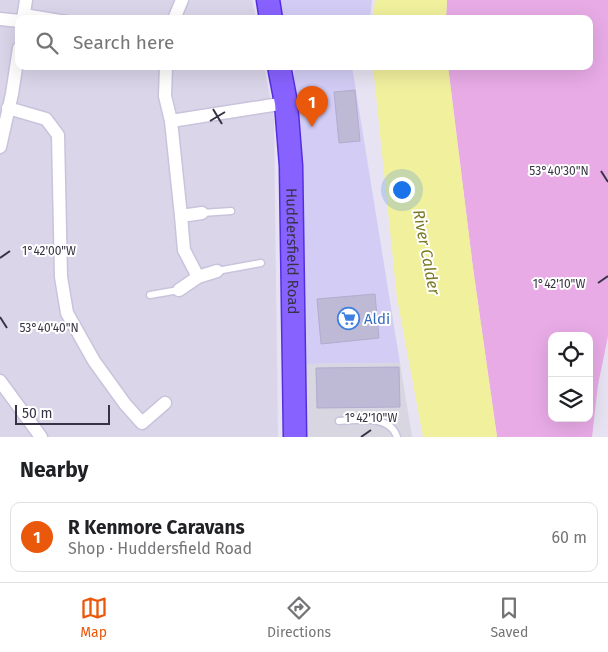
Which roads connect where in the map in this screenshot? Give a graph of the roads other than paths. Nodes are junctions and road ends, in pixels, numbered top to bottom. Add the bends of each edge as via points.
1 (182, 0) edge
2 (268, 0) edge
3 (23, 13) edge
4 (15, 15) edge
5 (38, 15) edge
6 (176, 15) edge
7 (270, 15) edge
8 (0, 19) edge
9 (15, 70) edge
10 (166, 70) edge
11 (280, 70) edge
12 (286, 103) junction
13 (8, 108) junction
14 (171, 121) junction
15 (0, 147) edge
16 (231, 211) dead end
17 (202, 213) joint
18 (181, 216) junction
19 (261, 263) dead end
20 (217, 271) joint
21 (198, 277) junction
22 (179, 290) joint
23 (150, 295) dead end
24 (0, 381) edge
25 (165, 403) dead end
26 (338, 422) dead end
27 (41, 437) edge
28 (295, 437) edge
29 (397, 437) edge

1 - 6 street
2 - 7 highway
3 - 5 lane
4 - 8 street
9 - 13 street
10 - 14 street via 165,96
11 - 12 highway, Huddersfield Road
12 - 14 street
12 - 28 highway, Huddersfield Road via 291,166
13 - 15 street
13 - 25 street via 46,119 58,135 61,277 67,313 94,361 142,423
14 - 18 street
16 - 17 lane
17 - 18 street
18 - 21 street via 184,250
19 - 20 lane
20 - 21 street
21 - 22 street
22 - 23 lane
24 - 27 street
26 - 29 lane via 364,419 386,424

